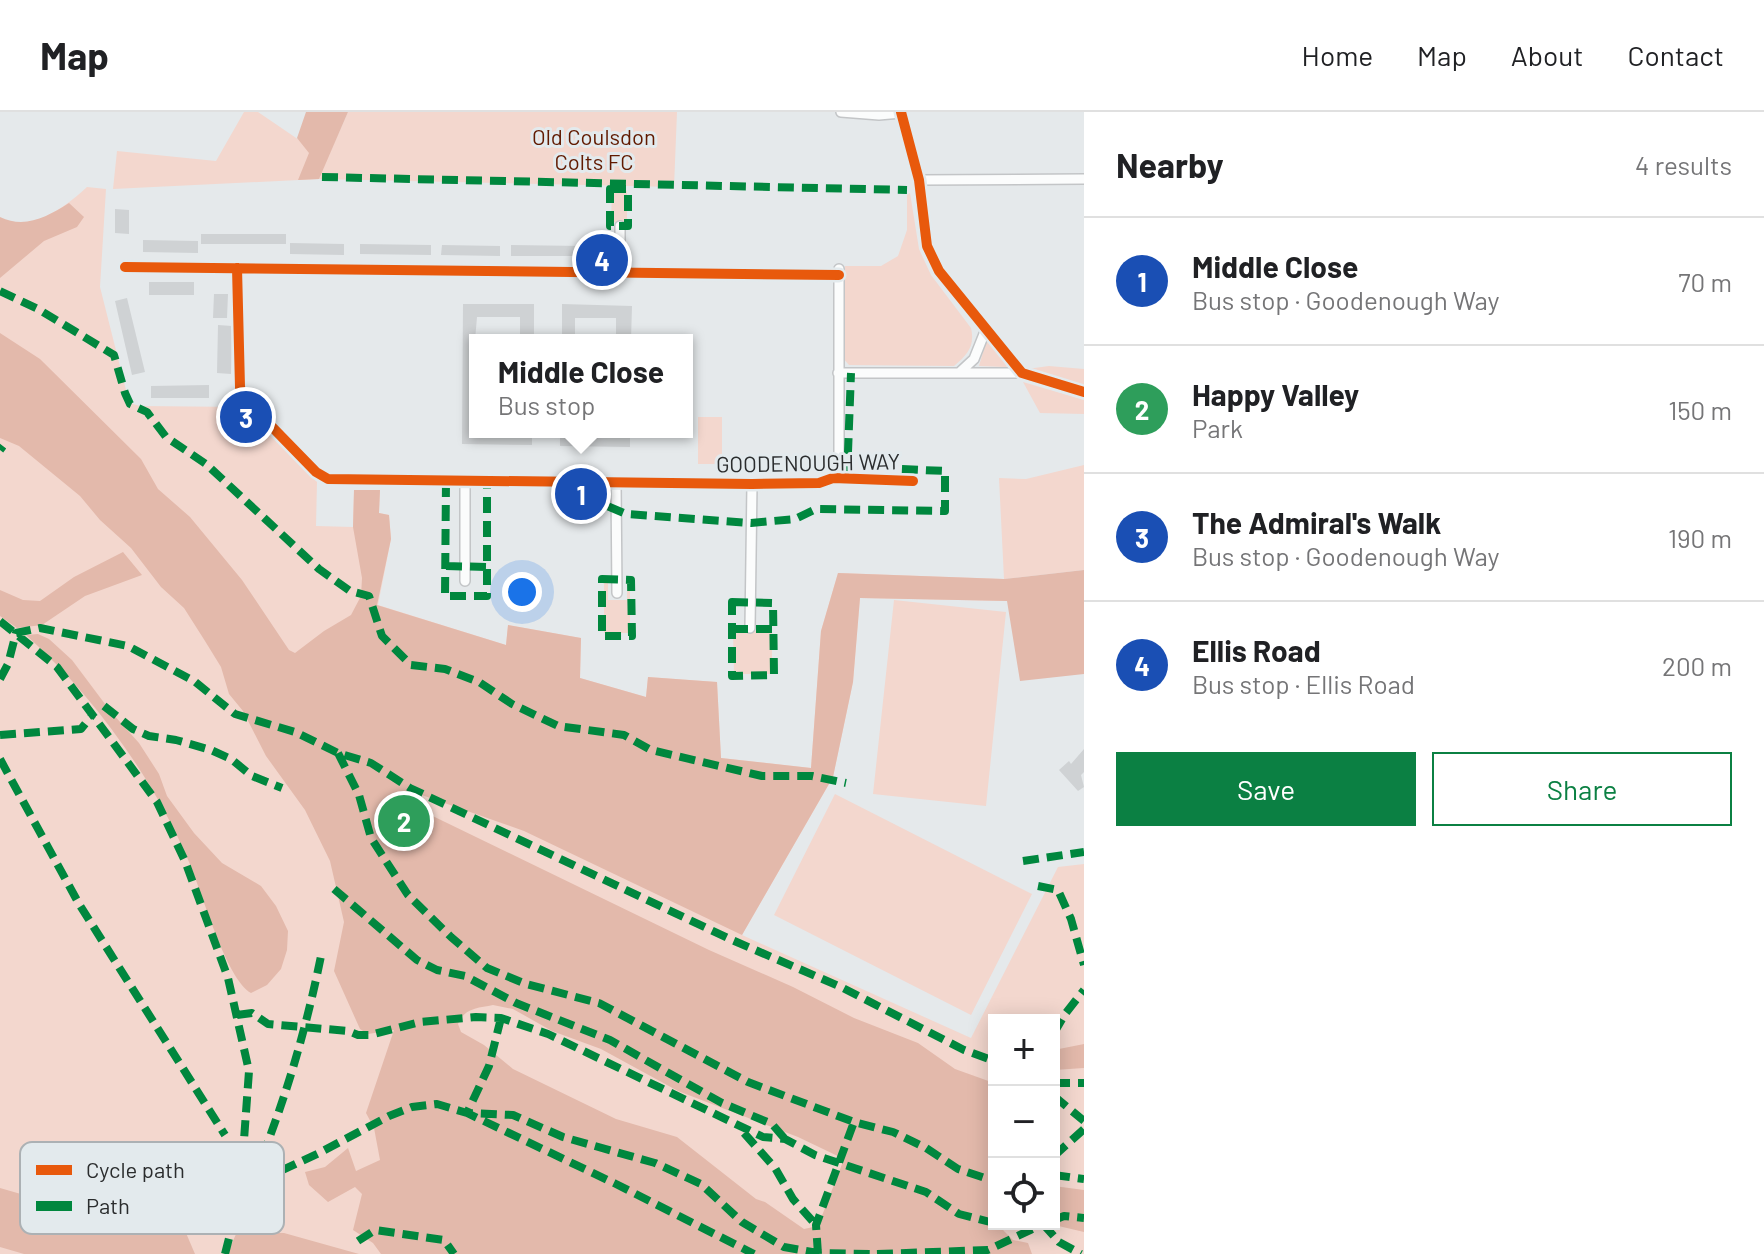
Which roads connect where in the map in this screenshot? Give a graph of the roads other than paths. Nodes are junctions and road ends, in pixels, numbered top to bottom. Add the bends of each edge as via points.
1 (841, 112) edge
2 (901, 112) edge
3 (1084, 179) edge
4 (919, 180) junction
5 (620, 226) dead end
6 (125, 267) dead end
7 (237, 268) junction
8 (620, 273) junction
9 (986, 329) junction
10 (960, 372) junction
11 (838, 373) junction
12 (1022, 373) junction
13 (1084, 392) edge
14 (833, 478) junction
15 (465, 481) junction
16 (913, 481) dead end
17 (616, 483) junction
18 (752, 484) junction
19 (465, 581) dead end
20 (617, 593) dead end
21 (750, 628) dead end

1 - 2 street
2 - 4 street
3 - 4 street
4 - 9 street via 933,260
5 - 8 street
6 - 7 street
7 - 8 street
7 - 15 street, GOODENOUGH WAY via 243,397 316,472 328,479
8 - 11 street via 839,272
9 - 10 street via 974,359
9 - 12 street
10 - 11 street
10 - 12 street
11 - 14 street via 839,465
12 - 13 street
14 - 16 street, GOODENOUGH WAY
14 - 18 street, GOODENOUGH WAY
15 - 17 street, GOODENOUGH WAY
15 - 19 street
17 - 18 street, GOODENOUGH WAY
17 - 20 street
18 - 21 street

